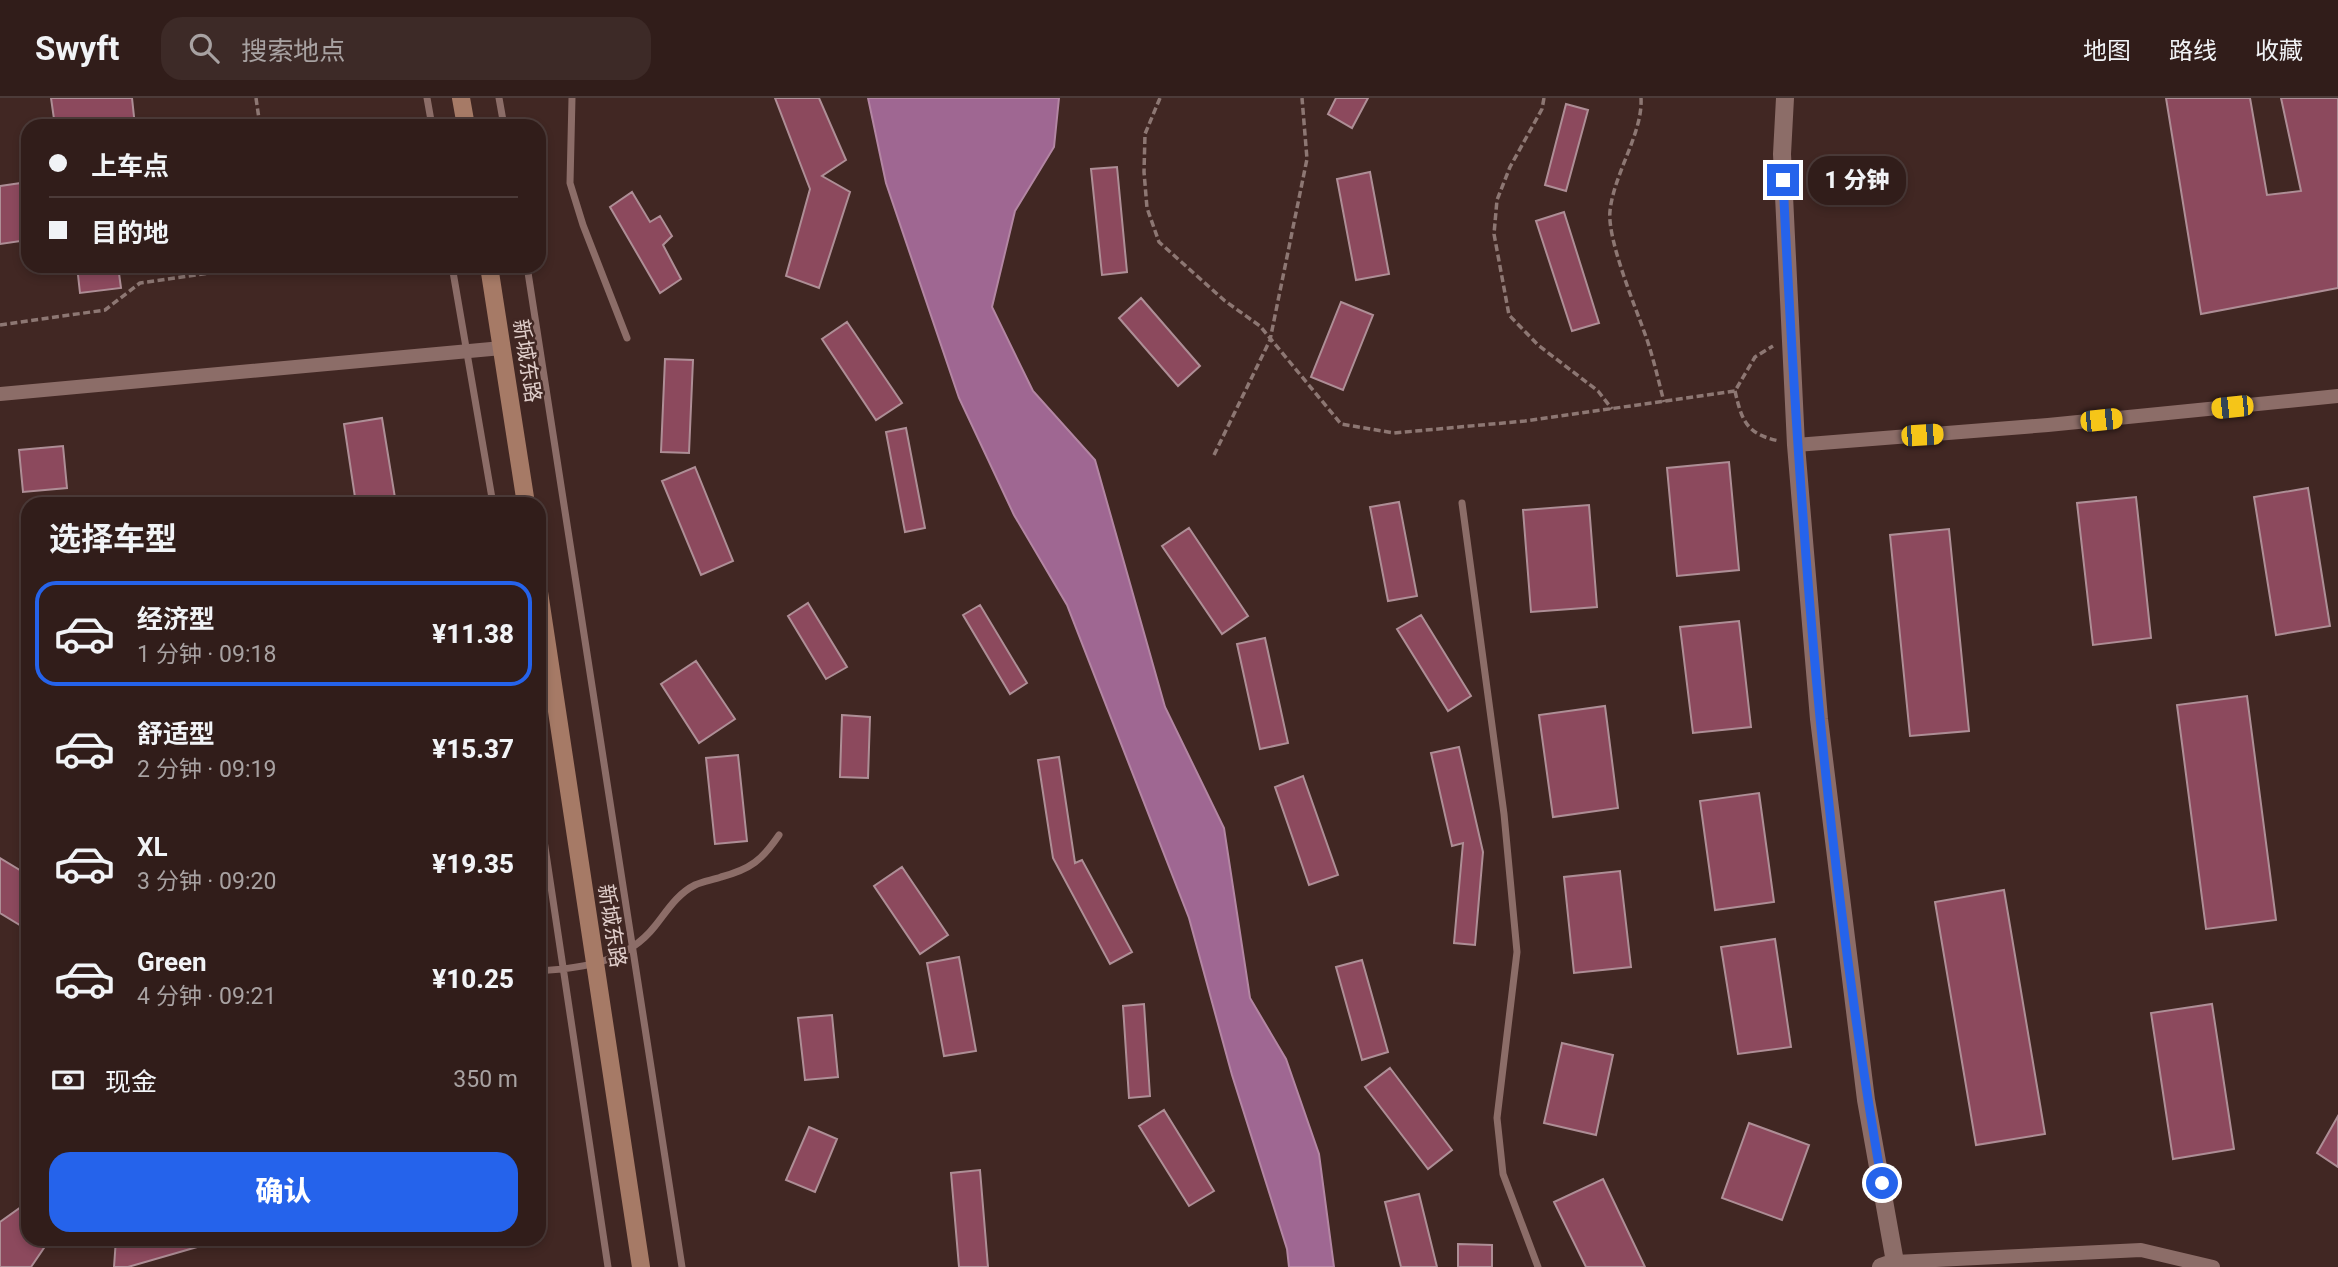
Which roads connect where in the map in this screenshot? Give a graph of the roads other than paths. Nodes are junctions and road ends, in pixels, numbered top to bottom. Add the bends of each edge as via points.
1 (427, 98) edge
2 (461, 98) edge
3 (499, 98) edge
4 (572, 98) edge
5 (1785, 98) edge
6 (431, 119) edge
7 (465, 119) edge
8 (503, 119) edge
9 (453, 273) edge
10 (490, 273) edge
11 (528, 273) edge
12 (627, 338) dead end
13 (502, 348) junction
14 (467, 351) junction
15 (0, 394) edge
16 (2338, 396) edge
17 (1796, 444) junction
18 (492, 497) edge
19 (525, 497) edge
20 (1462, 503) dead end
21 (546, 639) edge
22 (779, 835) dead end
23 (546, 852) edge
24 (633, 949) junction
25 (595, 965) junction
26 (564, 969) junction
27 (546, 970) edge
28 (1891, 1265) edge
29 (608, 1267) edge
30 (641, 1267) edge
31 (682, 1267) edge
32 (1538, 1267) edge
33 (2213, 1267) edge

1 - 6 lane
2 - 7 main road
3 - 8 lane
4 - 12 lane via 570,183
5 - 17 street via 1782,154
9 - 14 lane
10 - 13 main road, 新城东路
11 - 24 lane
13 - 14 street
13 - 19 main road, 新城东路
14 - 15 street
14 - 18 lane
16 - 17 street
17 - 28 street via 1821,733
20 - 32 lane via 1504,814 1517,952 1497,1118 1503,1174
21 - 25 main road, 新城东路
22 - 24 lane via 764,858 740,872 695,885 668,906
23 - 26 lane
24 - 25 lane
24 - 31 lane
25 - 26 lane
25 - 30 main road, 新城东路
26 - 27 lane
26 - 29 lane
28 - 33 street via 2141,1250

